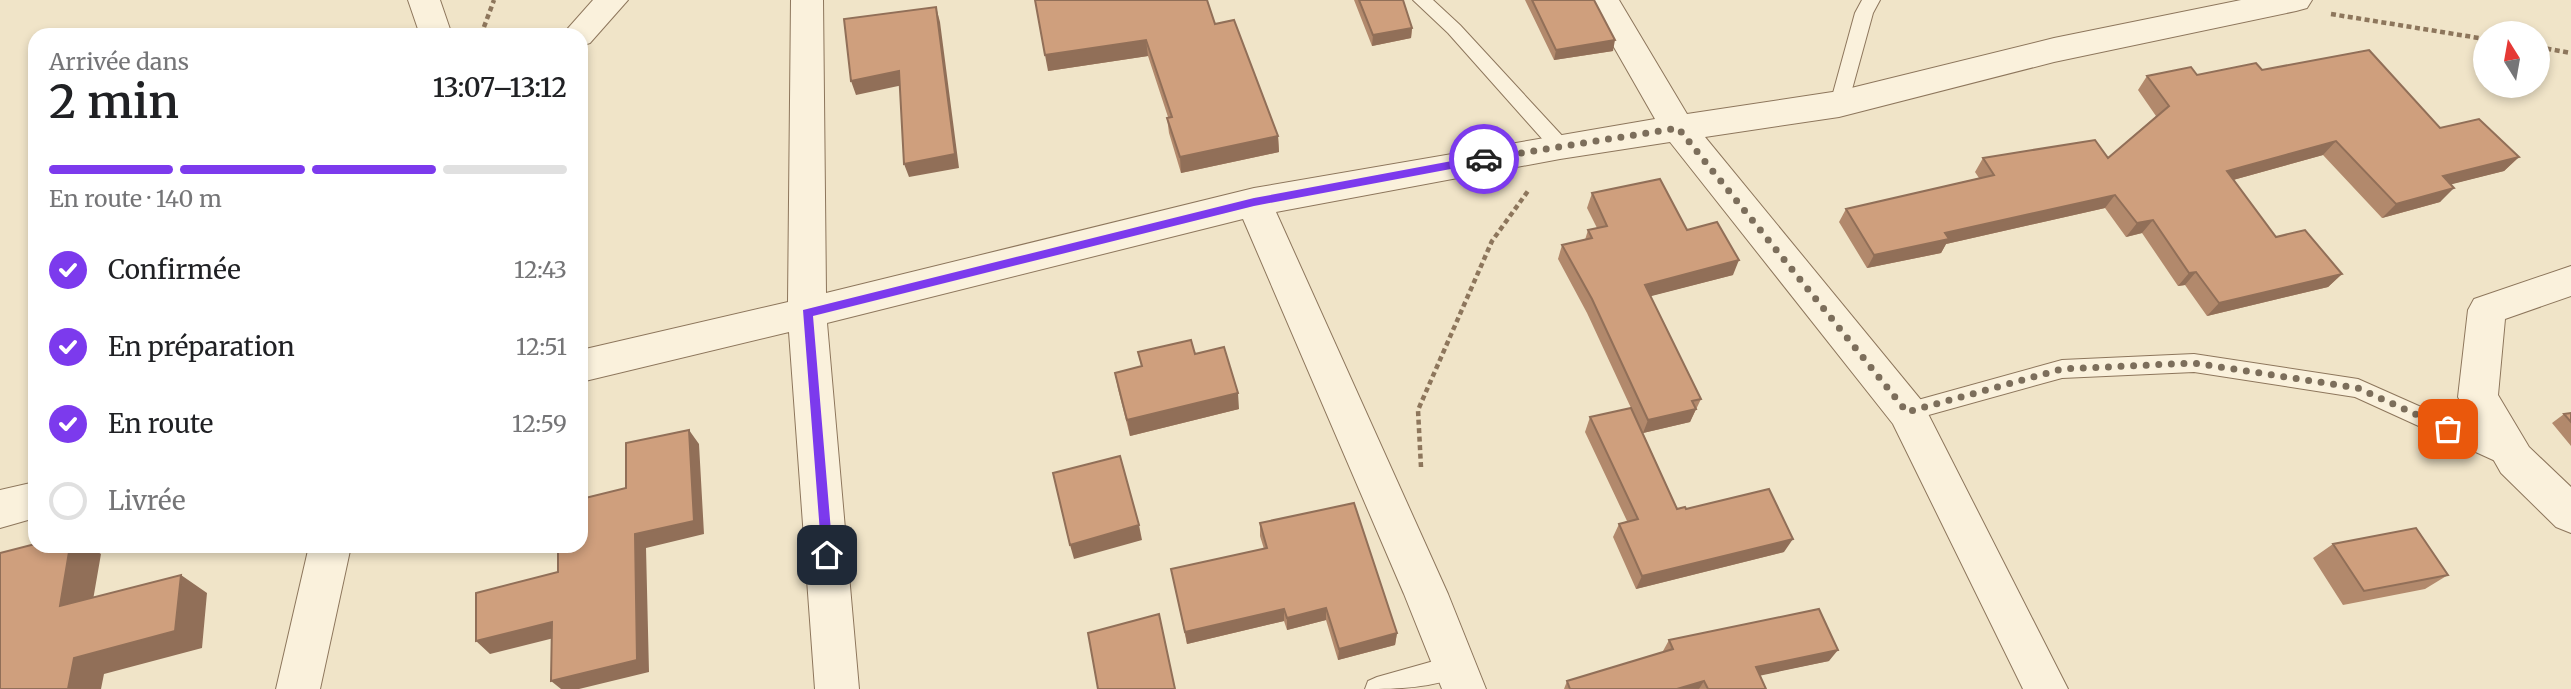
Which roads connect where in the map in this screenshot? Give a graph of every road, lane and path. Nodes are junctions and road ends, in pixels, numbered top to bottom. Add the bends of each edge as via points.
1 (424, 0) edge
2 (494, 0) edge
3 (612, 0) edge
4 (807, 0) edge
5 (1422, 0) edge
6 (1603, 0) edge
7 (1871, 0) edge
8 (2285, 3) edge
9 (434, 28) edge
10 (484, 28) edge
11 (585, 28) edge
12 (2473, 37) edge
13 (2550, 49) edge
14 (2571, 53) edge
15 (1839, 104) junction
16 (1678, 128) junction
17 (1560, 146) junction
18 (1254, 202) junction
19 (2571, 282) edge
20 (807, 313) junction
21 (588, 364) edge
22 (1907, 412) junction
23 (2515, 460) junction
24 (1421, 475) dead end
25 (28, 502) edge
26 (0, 509) edge
27 (2571, 514) edge
28 (328, 553) edge
29 (1460, 678) edge
30 (298, 689) edge
31 (837, 689) edge
32 (1377, 689) edge
33 (2046, 689) edge

1 - 9 street
2 - 10 path
3 - 11 street
4 - 20 street
5 - 17 lane
6 - 16 street
7 - 15 lane
8 - 12 path
8 - 15 street via 2054,50
13 - 14 path
15 - 16 street
16 - 17 street
16 - 22 street
17 - 18 street
17 - 24 path via 1492,241 1418,410
18 - 20 street
18 - 29 street
19 - 23 street via 2487,310 2477,397
20 - 21 street
20 - 31 street
22 - 23 lane via 2062,369 2194,363 2358,388
22 - 33 street
23 - 27 street
25 - 26 street
28 - 30 street
29 - 32 lane

